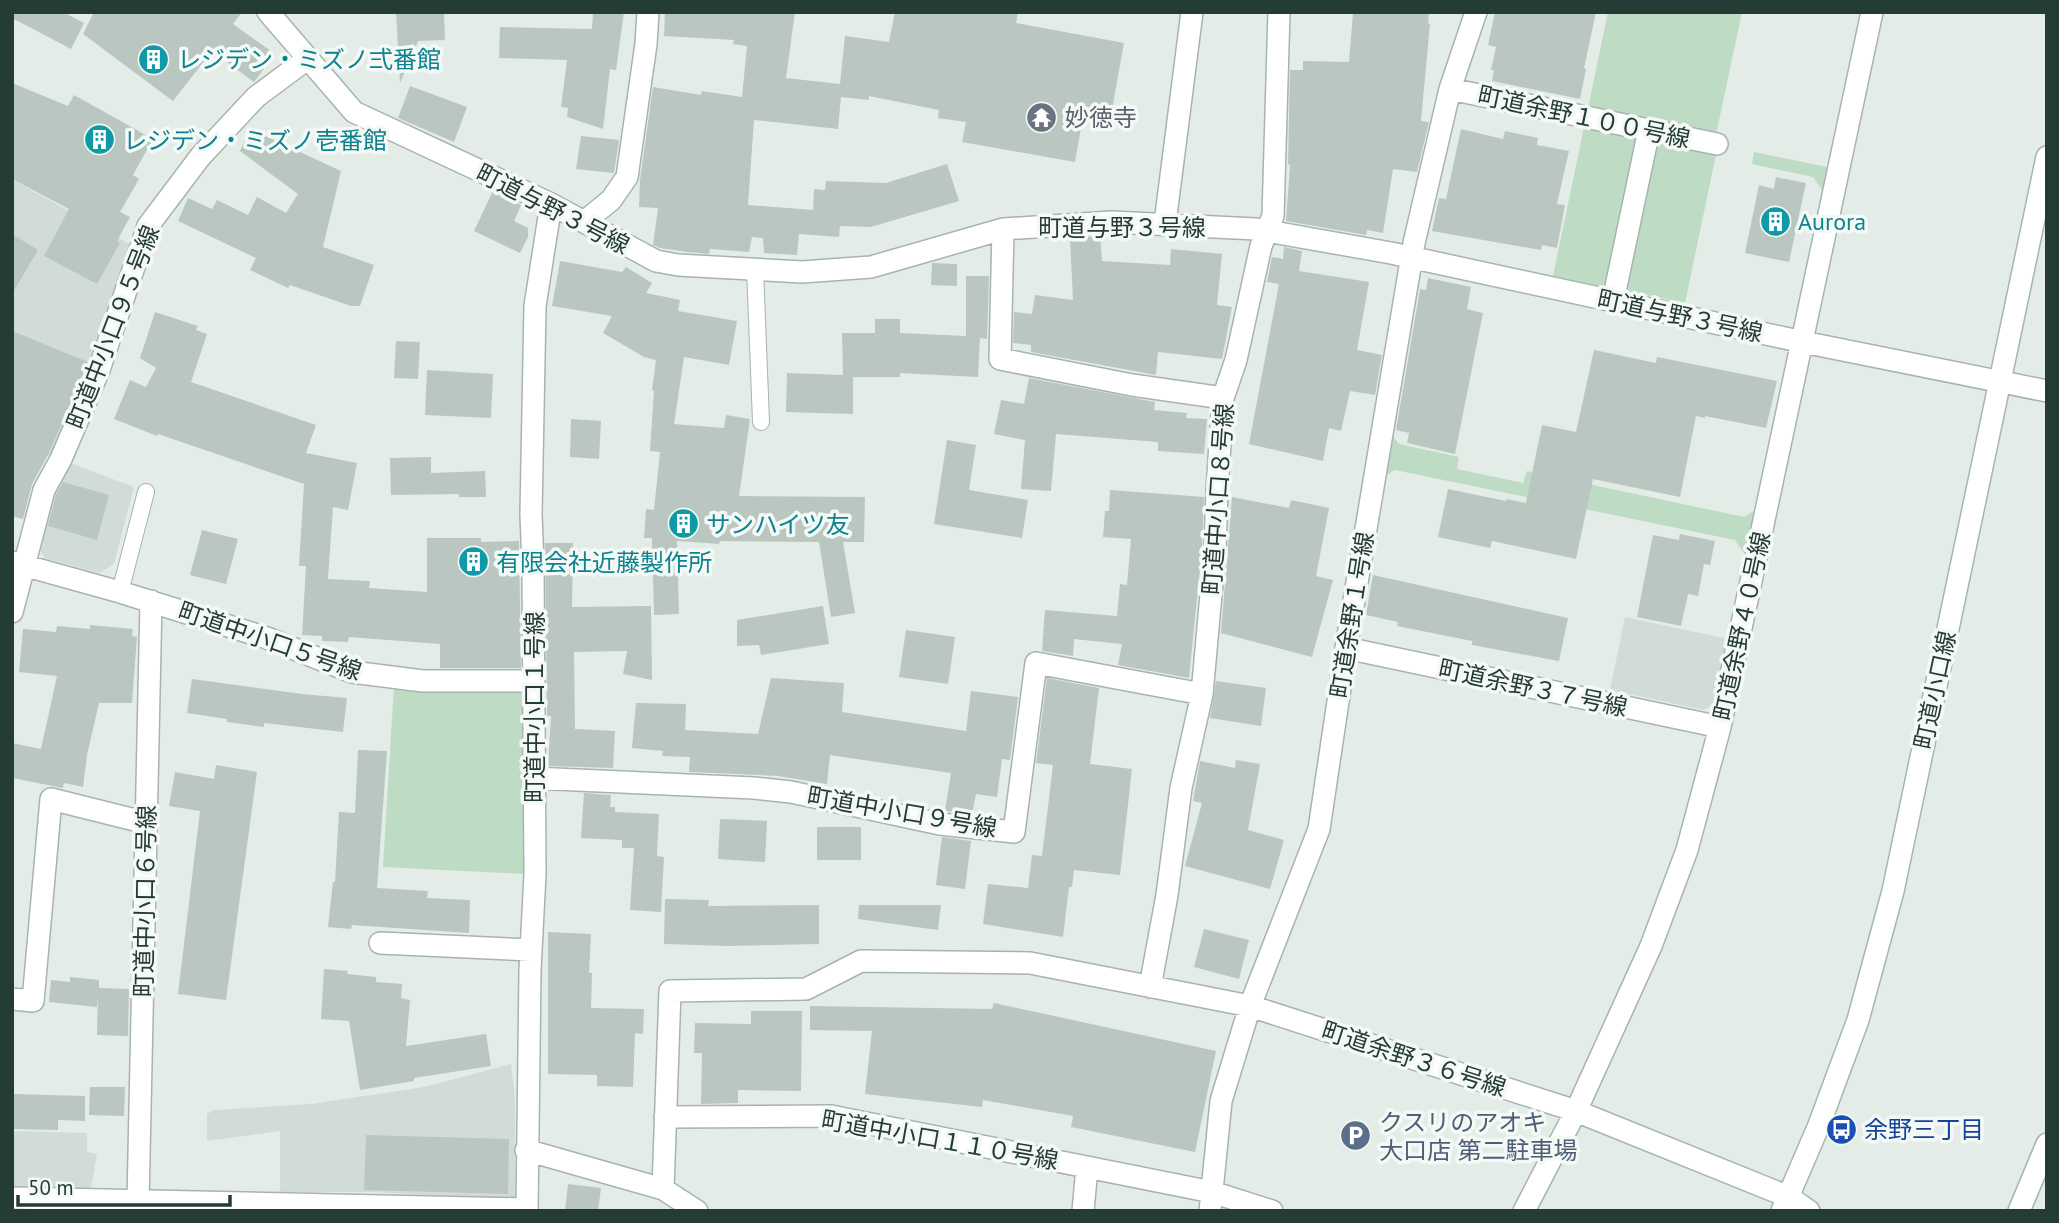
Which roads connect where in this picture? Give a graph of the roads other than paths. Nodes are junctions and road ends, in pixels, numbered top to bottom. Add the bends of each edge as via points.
1 (268, 12) edge
2 (648, 12) edge
3 (1192, 12) edge
4 (1279, 12) edge
5 (1476, 12) edge
6 (1872, 12) edge
7 (307, 59) junction
8 (1450, 89) junction
9 (1649, 130) junction
10 (1717, 144) dead end
11 (2047, 157) edge
12 (551, 204) junction
13 (584, 222) junction
14 (1165, 223) junction
15 (1003, 229) junction
16 (1268, 230) junction
17 (1411, 258) junction
18 (755, 269) junction
19 (1613, 301) junction
20 (1804, 342) junction
21 (1999, 383) junction
22 (2047, 391) edge
23 (1223, 397) junction
24 (761, 422) dead end
25 (146, 492) dead end
26 (18, 564) edge
27 (120, 592) junction
28 (151, 601) junction
29 (12, 612) edge
30 (1346, 648) junction
31 (534, 681) junction
32 (1202, 694) junction
33 (1720, 727) junction
34 (533, 778) junction
35 (147, 823) junction
36 (380, 943) dead end
37 (531, 950) junction
38 (1150, 987) junction
39 (12, 999) edge
40 (1250, 1006) junction
41 (1576, 1111) junction
42 (665, 1117) junction
43 (2047, 1144) edge
44 (526, 1150) junction
45 (1087, 1167) junction
46 (663, 1189) junction
47 (12, 1198) edge
48 (138, 1201) junction
49 (1211, 1202) edge
50 (1786, 1204) edge
51 (263, 1207) edge
52 (527, 1210) edge
53 (697, 1211) edge
54 (1083, 1211) edge
55 (1272, 1211) edge
56 (1524, 1211) edge
57 (1810, 1211) edge
58 (2019, 1211) edge

1 - 7 street, 町道与野３号線
2 - 13 street via 627,177 611,200
3 - 14 street
4 - 16 street, 町道中小口８号線 via 1273,216
5 - 8 street, 町道余野１号線
6 - 20 street, 町道余野４０号線
7 - 12 street, 町道与野３号線 via 354,112
7 - 26 street, 町道中小口９５号線 via 256,97 200,157 148,226 99,370 44,490
8 - 9 street, 町道余野１００号線
8 - 17 street, 町道余野１号線
9 - 10 street, 町道余野１００号線
9 - 19 street
11 - 21 street, 町道小口線
12 - 13 street, 町道与野３号線
12 - 31 street, 町道中小口１号線 via 535,306
13 - 18 street, 町道与野３号線 via 656,261
14 - 15 street, 町道与野３号線
14 - 16 street, 町道与野３号線
15 - 18 street, 町道与野３号線 via 870,268
15 - 23 street via 1000,359
16 - 17 street, 町道与野３号線
16 - 23 street, 町道中小口８号線
17 - 19 street, 町道与野３号線
17 - 30 street, 町道余野１号線
18 - 24 lane
19 - 20 street, 町道与野３号線
20 - 21 street, 町道与野３号線
20 - 33 street, 町道余野４０号線
21 - 22 street, 町道与野３号線
21 - 50 street, 町道小口線 via 1893,891 1858,1020
23 - 32 street, 町道中小口８号線
25 - 27 lane
26 - 27 street, 町道中小口５号線
26 - 29 street, 町道中小口９５号線
27 - 28 street, 町道中小口５号線
28 - 31 street, 町道中小口５号線 via 267,638 352,672 423,681
28 - 35 street, 町道中小口６号線
30 - 33 street, 町道余野３７号線
30 - 40 street, 町道余野１号線 via 1319,829
31 - 34 street, 町道中小口１号線
32 - 34 street, 町道中小口９号線 via 1036,663 1014,832 940,824 779,791
32 - 38 street, 町道中小口８号線 via 1181,788
33 - 41 street, 町道余野４０号線 via 1687,850 1656,934
34 - 37 street, 町道中小口１号線
35 - 39 street via 51,799 33,1001
35 - 48 street, 町道中小口６号線
36 - 37 street
37 - 44 street, 町道中小口１号線
38 - 40 street, 町道余野３６号線
38 - 42 street, 町道余野３６号線 via 1030,963 861,961 806,989 670,991
40 - 41 street, 町道余野３６号線
40 - 49 street, 町道余野１号線 via 1222,1101
41 - 50 street, 町道余野３６号線
41 - 56 street, 町道余野４０号線
42 - 45 street, 町道中小口１１０号線 via 831,1116
42 - 46 street
43 - 58 street
44 - 46 street
44 - 52 street, 町道中小口１号線
45 - 49 street, 町道中小口１１０号線
45 - 54 street
46 - 53 street
47 - 48 street
48 - 51 street
49 - 55 street, 町道中小口１１０号線
50 - 57 street, 町道余野３６号線
51 - 52 street

